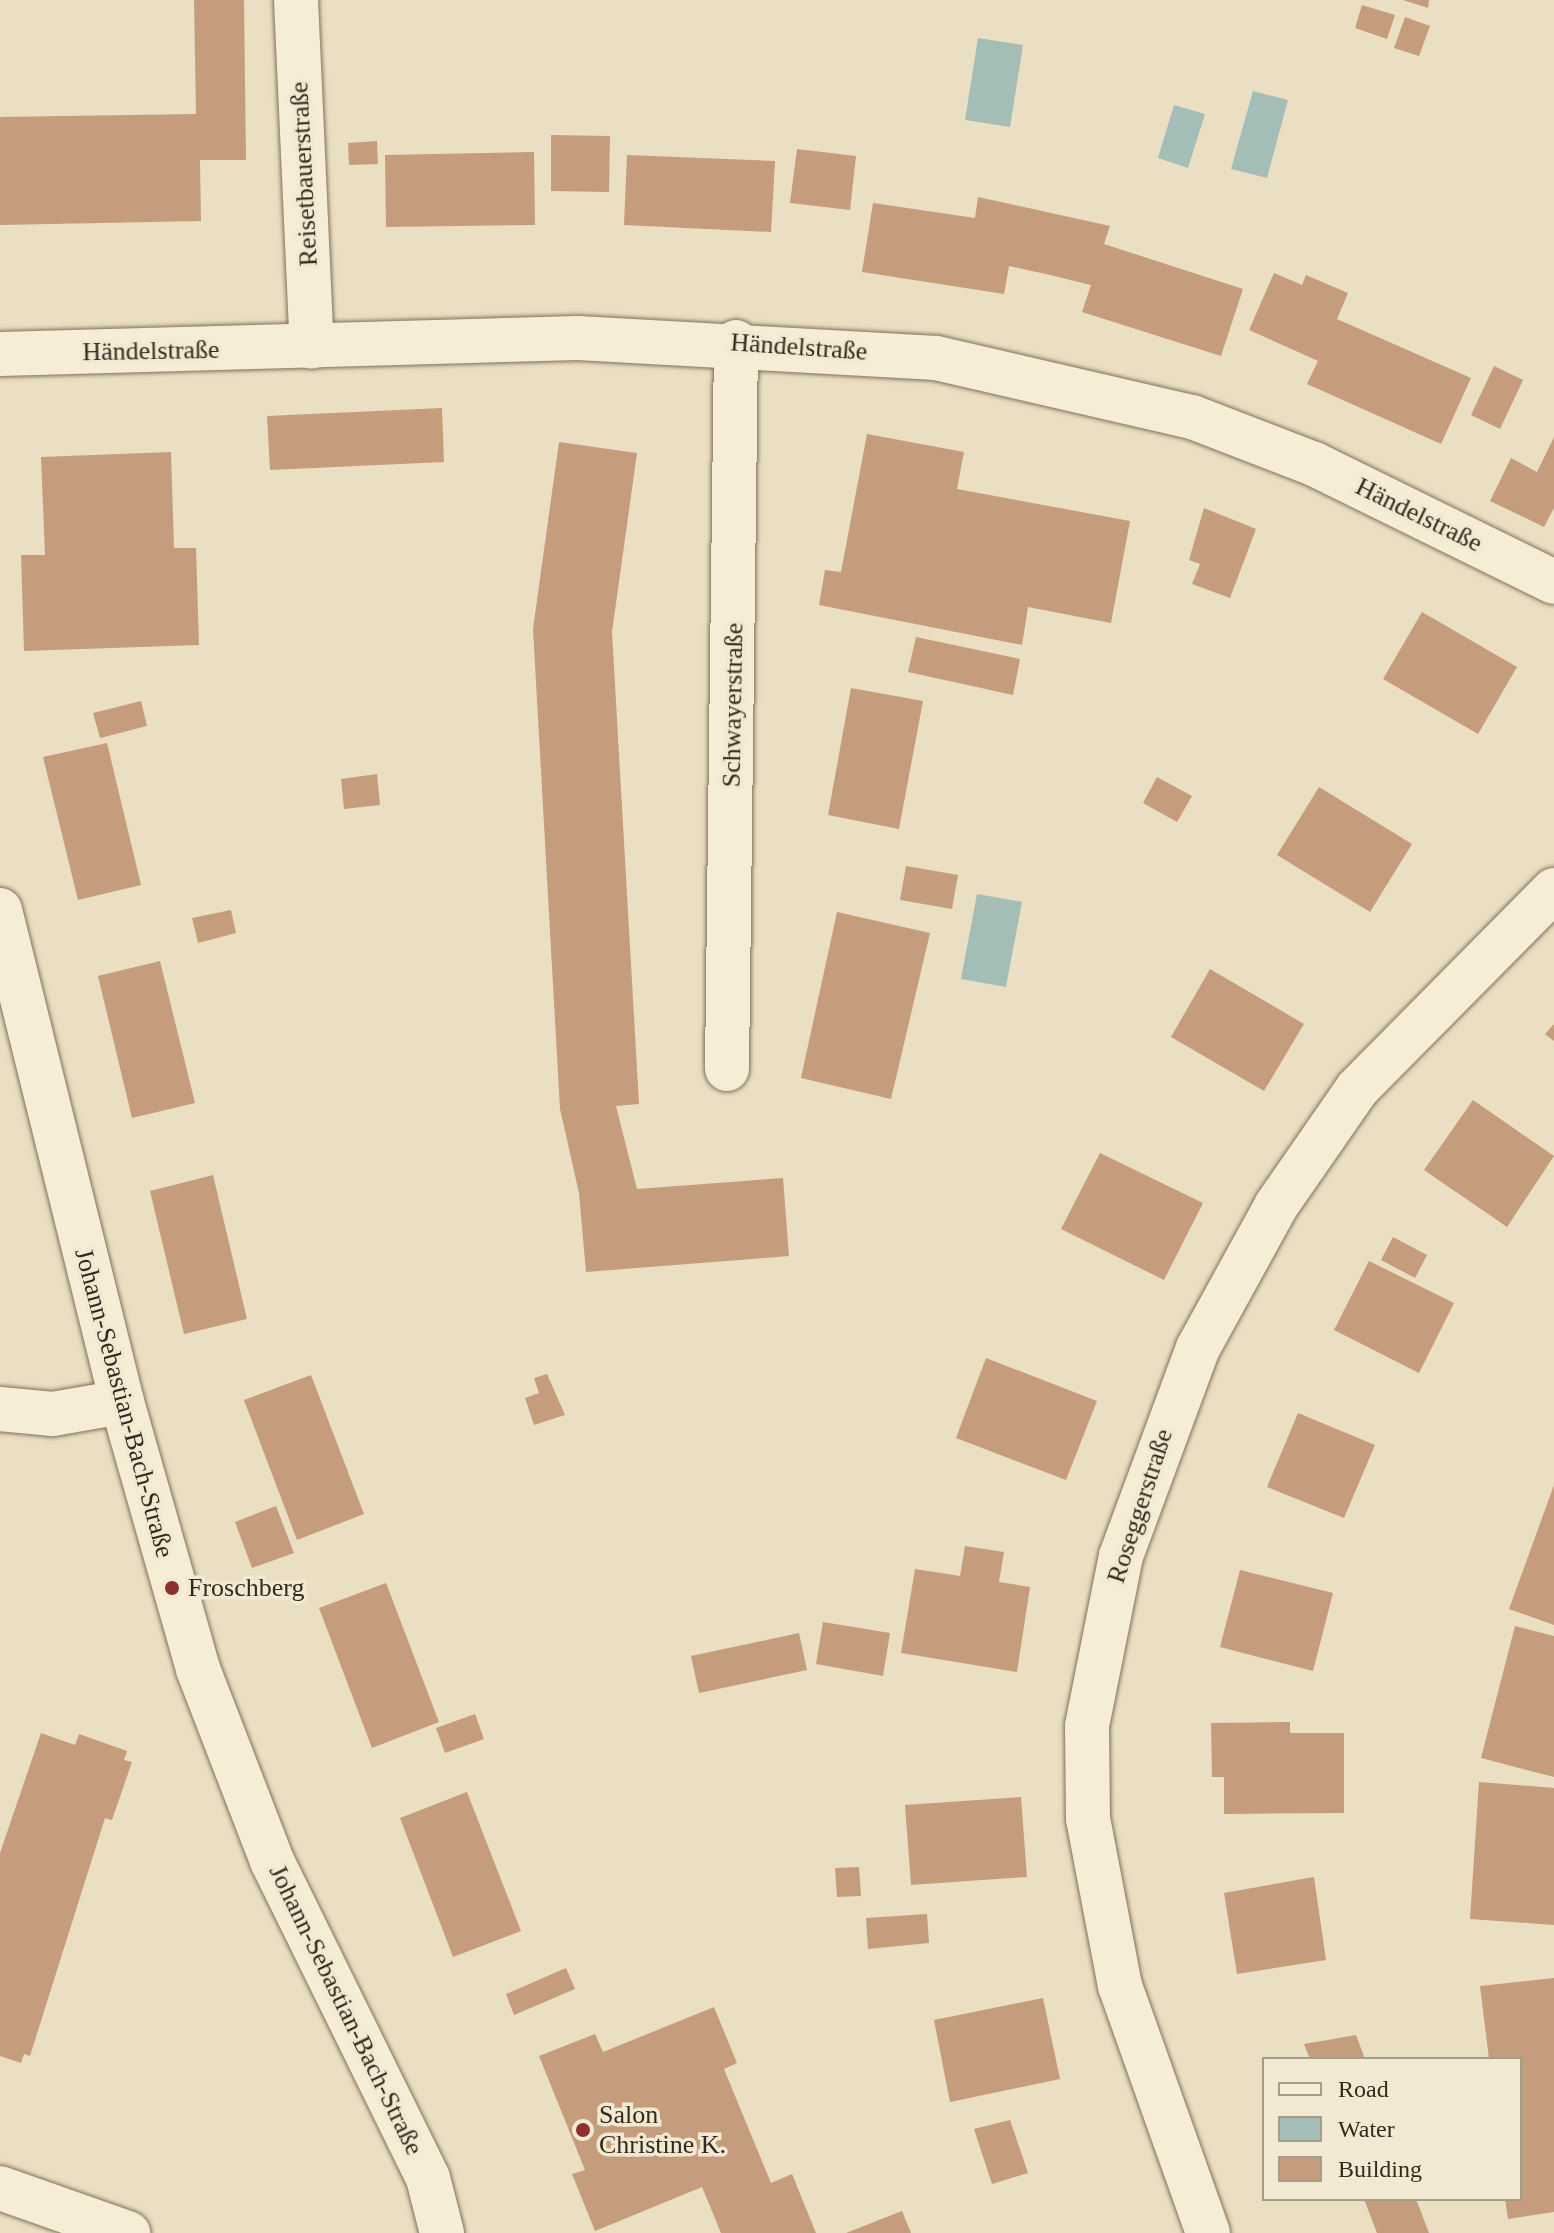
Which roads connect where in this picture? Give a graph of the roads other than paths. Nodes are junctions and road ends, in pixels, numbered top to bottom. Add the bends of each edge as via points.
1 (296, 0) edge
2 (736, 342) junction
3 (312, 347) junction
4 (0, 354) edge
5 (1554, 582) edge
6 (1554, 890) edge
7 (0, 910) edge
8 (727, 1069) dead end
9 (122, 1402) junction
10 (0, 1409) edge
11 (0, 2188) edge
12 (128, 2233) edge
13 (442, 2233) edge
14 (1208, 2233) edge

1 - 3 street, Reisetbauerstraße
2 - 3 street, Händelstraße via 578,338
2 - 5 street, Händelstraße via 936,358 1181,414 1314,464
2 - 8 street, Schwayerstraße
3 - 4 street, Händelstraße
6 - 14 street, Roseggerstraße via 1367,1079 1276,1206 1198,1348 1121,1556 1087,1726 1089,1832 1105,1927 1134,2031
7 - 9 street, Johann-Sebastian-Bach-Straße
9 - 10 street via 53,1414
9 - 13 street, Johann-Sebastian-Bach-Straße via 217,1724 317,1960 428,2178
11 - 12 street

